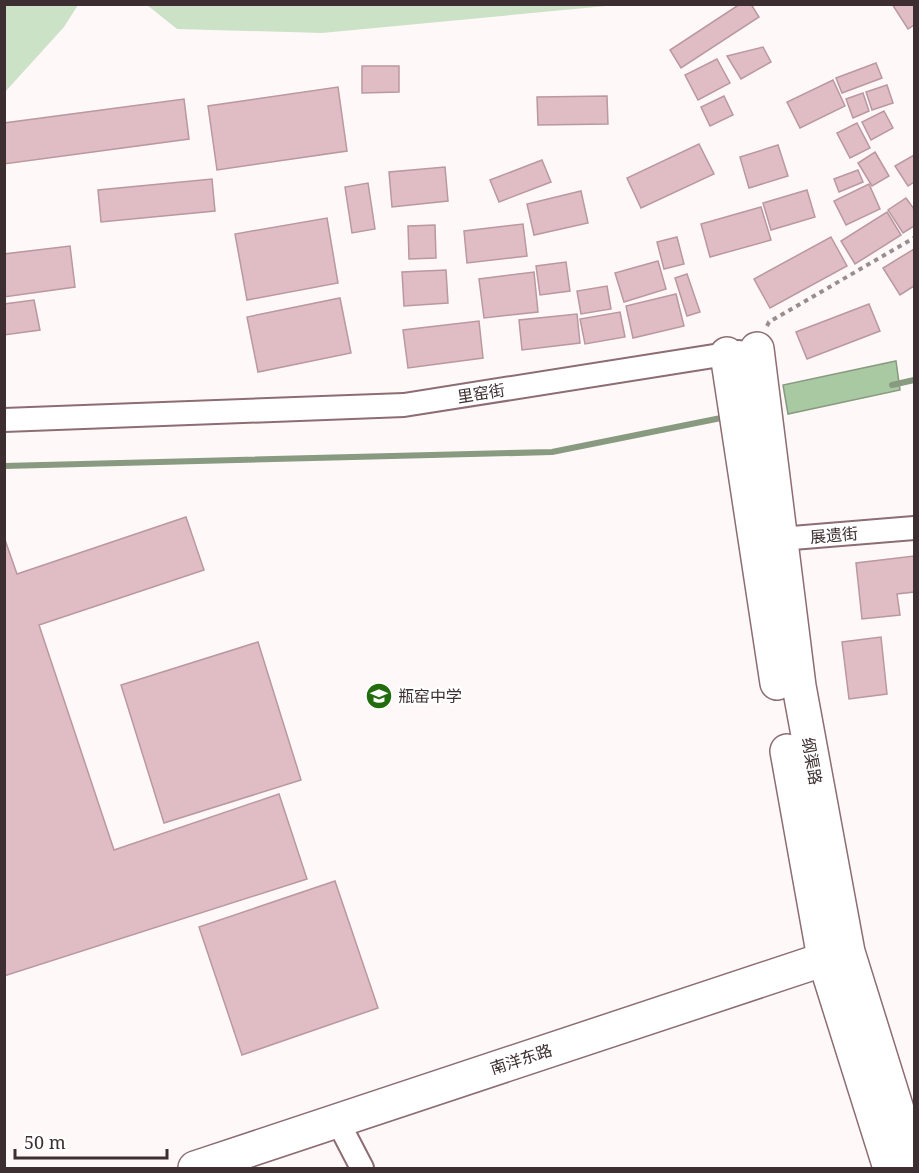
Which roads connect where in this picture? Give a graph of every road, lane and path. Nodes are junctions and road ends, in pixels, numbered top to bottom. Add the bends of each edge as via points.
1 (915, 238) edge
2 (742, 351) junction
3 (4, 420) edge
4 (915, 528) edge
5 (768, 541) junction
6 (839, 966) junction
7 (341, 1129) junction
8 (915, 1164) edge
9 (195, 1168) edge
10 (254, 1168) edge
11 (362, 1168) edge
12 (890, 1168) edge

1 - 2 path via 768,322
2 - 3 street, 里窑街 via 404,405
2 - 5 street, 纲渠路
4 - 5 street, 展遗街
5 - 6 street, 纲渠路 via 798,686
6 - 7 street, 南洋东路
6 - 8 street, 纲渠路
6 - 12 street, 纲渠路
7 - 9 street, 南洋东路
7 - 10 street, 南洋东路
7 - 11 street

